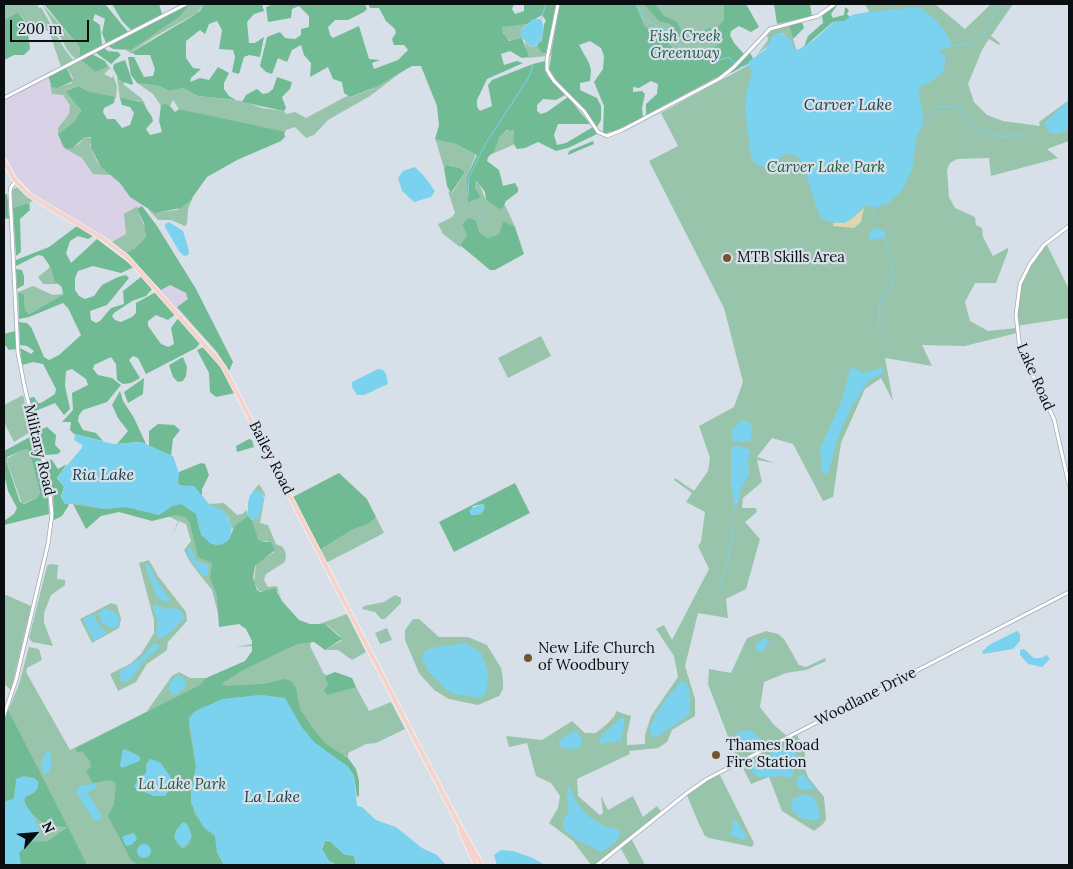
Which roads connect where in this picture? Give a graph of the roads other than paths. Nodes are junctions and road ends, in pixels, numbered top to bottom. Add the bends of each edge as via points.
1 (186, 4) edge
2 (558, 4) edge
3 (836, 4) edge
4 (4, 98) edge
5 (4, 161) edge
6 (16, 181) junction
7 (1069, 226) edge
8 (1069, 485) edge
9 (1069, 592) edge
10 (4, 715) edge
11 (457, 821) junction
12 (476, 865) edge
13 (482, 865) edge
14 (597, 865) edge

1 - 4 street
2 - 3 street via 547,69 603,135 618,132 717,80 770,29 818,16
5 - 6 main road, Bailey Road
6 - 10 street, Military Road via 10,193 19,356 48,478 52,514 16,680
6 - 11 main road, Bailey Road via 35,200 128,258 223,366
7 - 8 street, Lake Road via 1050,240 1030,264 1020,284 1016,315 1020,348 1054,419
9 - 14 street, Woodlane Drive via 707,779
11 - 12 main road, Bailey Road
11 - 13 main road, Bailey Road

